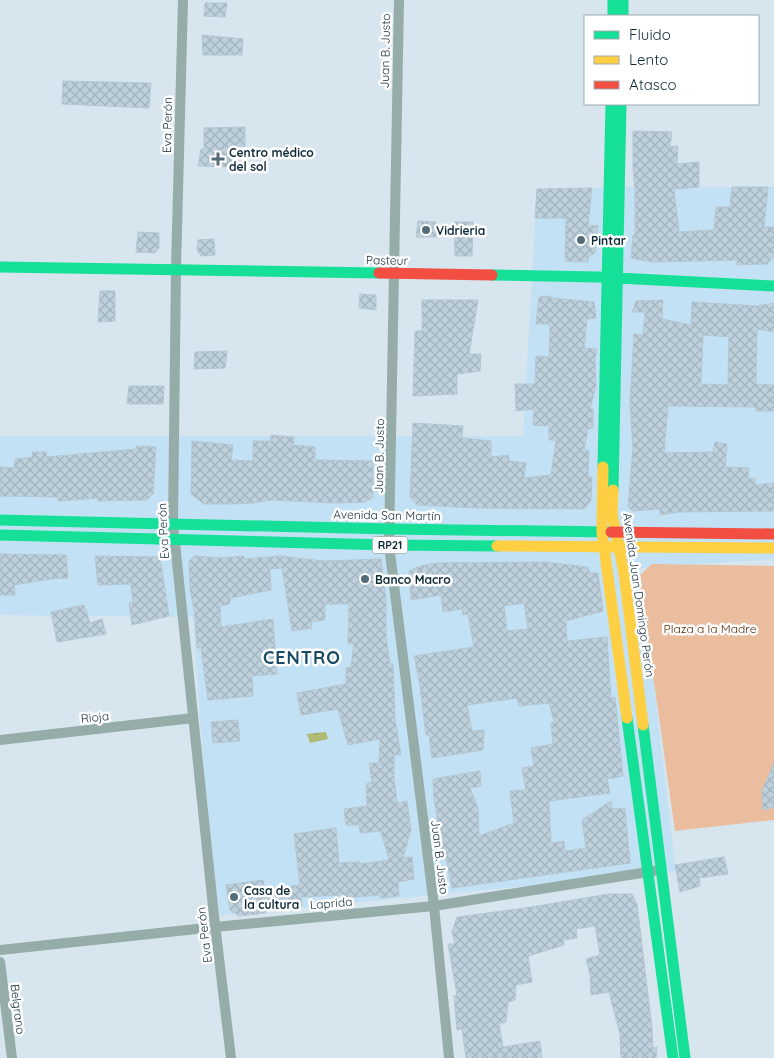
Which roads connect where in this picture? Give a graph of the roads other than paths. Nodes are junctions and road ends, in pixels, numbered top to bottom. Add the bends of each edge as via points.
1 (183, 0) edge
2 (399, 0) edge
3 (613, 0) edge
4 (623, 0) edge
5 (613, 15) edge
6 (623, 15) edge
7 (611, 105) edge
8 (621, 105) edge
9 (0, 267) edge
10 (176, 268) junction
11 (394, 274) junction
12 (612, 278) junction
13 (774, 286) edge
14 (0, 520) edge
15 (173, 524) junction
16 (390, 529) junction
17 (602, 532) junction
18 (616, 532) junction
19 (774, 534) edge
20 (0, 535) edge
21 (175, 539) junction
22 (389, 545) junction
23 (604, 546) junction
24 (619, 547) junction
25 (774, 548) edge
26 (192, 718) junction
27 (0, 740) edge
28 (662, 869) junction
29 (649, 872) junction
30 (434, 906) junction
31 (215, 927) junction
32 (0, 950) edge
33 (0, 962) edge
34 (12, 1058) edge
35 (231, 1058) edge
36 (449, 1058) edge
37 (673, 1058) edge
38 (685, 1058) edge

1 - 10 street, Eva Perón
2 - 11 street, Juan B. Justo
3 - 5 main road
4 - 6 main road
7 - 12 main road, Avenida Juan Domingo Perón
8 - 12 main road, Avenida Juan Domingo Perón
9 - 10 main road, Pasteur
10 - 11 main road, Pasteur
10 - 15 street, Eva Perón
11 - 12 main road, Pasteur
11 - 16 street, Juan B. Justo
12 - 13 main road, Pasteur
12 - 17 main road, Avenida Juan Domingo Perón
12 - 18 main road, Avenida Juan Domingo Perón via 612,514
14 - 15 main road, Avenida San Martín / RP21
15 - 16 main road, Avenida San Martín / RP21
15 - 21 street, Eva Perón
16 - 17 main road, Avenida San Martín / RP21
16 - 22 street, Juan B. Justo
17 - 18 main road, Avenida San Martín / RP21
17 - 23 main road, Avenida Juan Domingo Perón
18 - 19 main road, Avenida San Martín / RP21
18 - 24 main road, Avenida Juan Domingo Perón
20 - 21 main road, RP21
21 - 22 main road, RP21
21 - 26 street, Eva Perón
22 - 23 main road, RP21
22 - 30 street, Juan B. Justo
23 - 24 main road, RP21
23 - 29 main road, Avenida Juan Domingo Perón
24 - 25 main road, RP21
24 - 28 main road, Avenida Juan Domingo Perón
26 - 27 street, Rioja
26 - 31 street, Eva Perón
28 - 29 street, Laprida
28 - 38 main road, Avenida Juan Domingo Perón
29 - 30 street, Laprida
29 - 37 main road, Avenida Juan Domingo Perón
30 - 31 street, Laprida
30 - 36 street, Juan B. Justo
31 - 32 street, Laprida
31 - 35 street, Eva Perón
33 - 34 street, Belgrano

